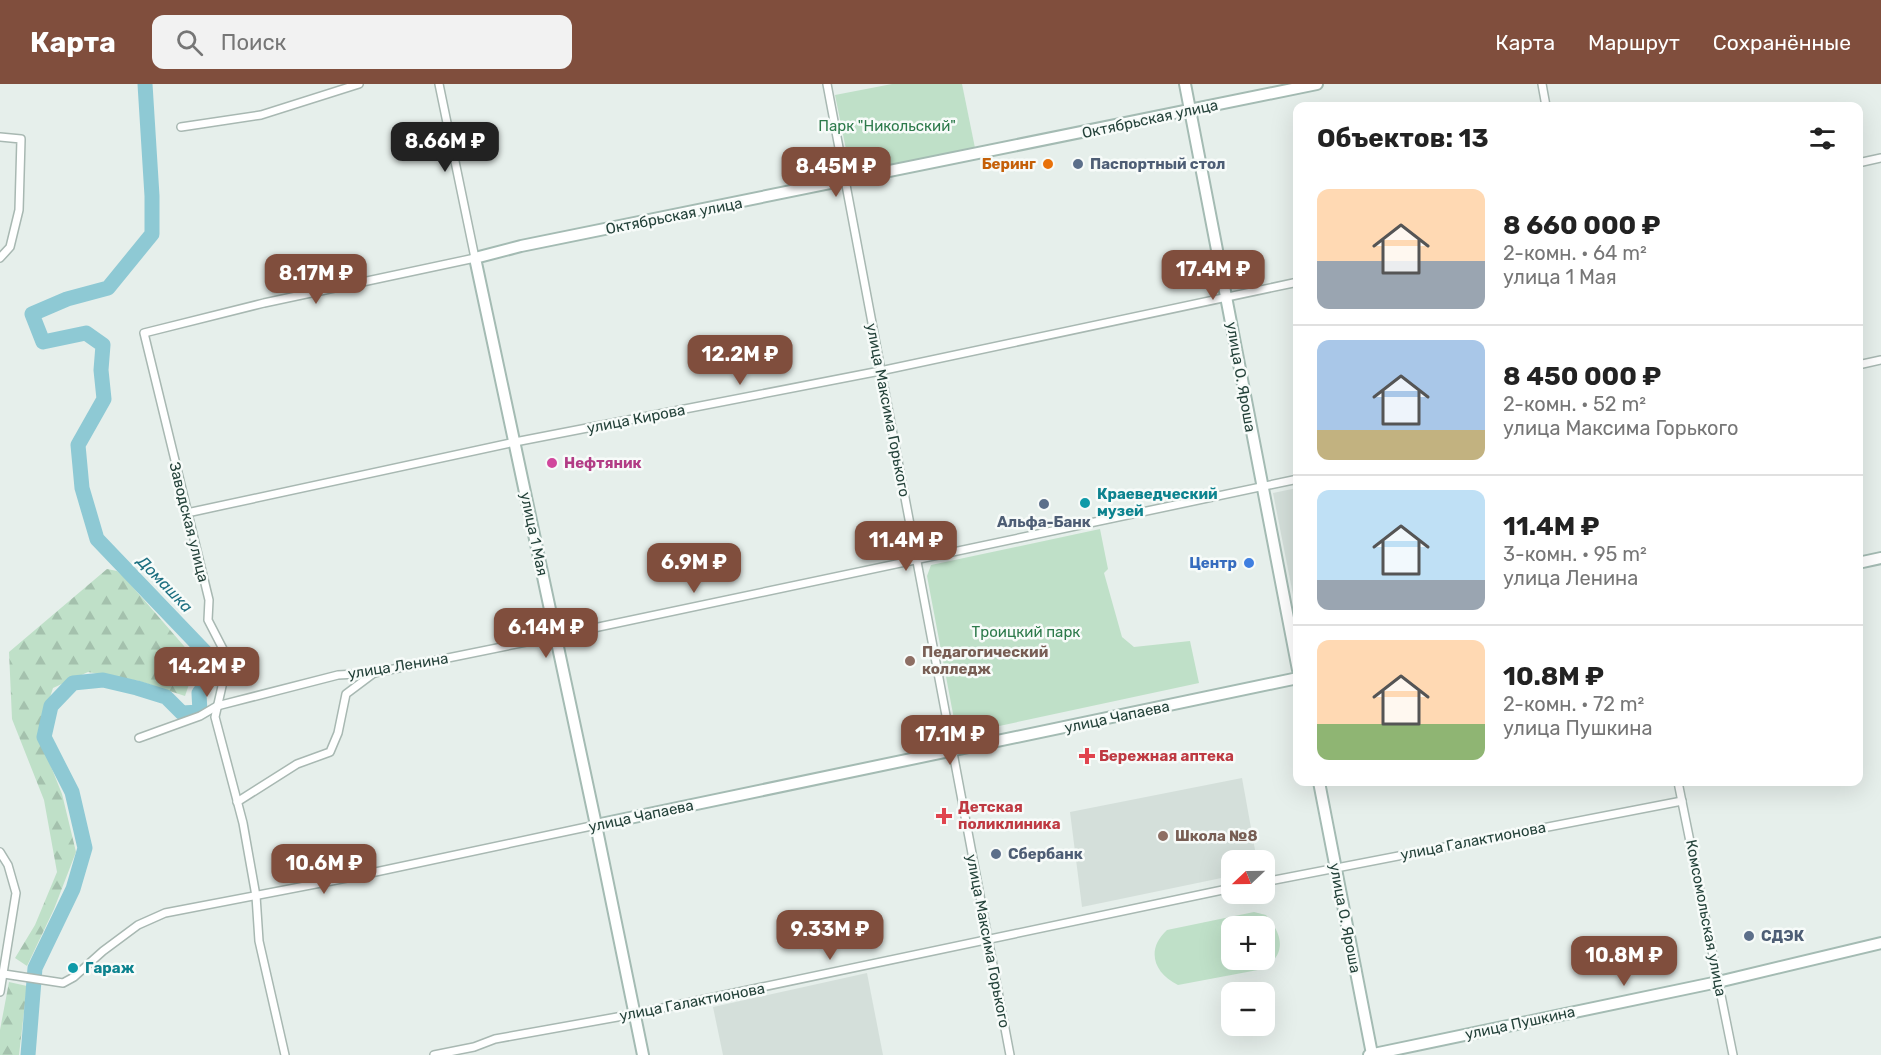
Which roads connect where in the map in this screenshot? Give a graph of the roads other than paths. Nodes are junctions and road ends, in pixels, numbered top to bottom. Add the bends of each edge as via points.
1 (359, 84) edge
2 (439, 84) edge
3 (827, 84) edge
4 (1185, 84) edge
5 (1317, 84) edge
6 (1542, 84) edge
7 (1545, 102) edge
8 (1190, 111) junction
9 (181, 127) dead end
10 (0, 137) edge
11 (1881, 158) edge
12 (1863, 162) edge
13 (845, 181) junction
14 (0, 258) edge
15 (475, 258) junction
16 (1293, 283) edge
17 (1226, 297) junction
18 (144, 339) joint
19 (1881, 360) edge
20 (1863, 364) edge
21 (880, 371) junction
22 (514, 442) junction
23 (1293, 480) edge
24 (1261, 486) junction
25 (187, 513) junction
26 (1881, 558) edge
27 (916, 559) junction
28 (1863, 562) edge
29 (556, 636) junction
30 (1293, 645) edge
31 (374, 673) junction
32 (1293, 679) edge
33 (217, 706) junction
34 (139, 738) dead end
35 (951, 752) junction
36 (1319, 786) edge
37 (1679, 786) edge
38 (1682, 801) junction
39 (237, 802) junction
40 (596, 825) junction
41 (0, 852) edge
42 (1335, 867) junction
43 (1275, 880) edge
44 (1221, 890) edge
45 (256, 896) junction
46 (987, 939) junction
47 (1881, 943) edge
48 (4, 974) junction
49 (1719, 982) junction
50 (0, 992) edge
51 (634, 1014) junction
52 (285, 1055) edge
53 (434, 1055) edge
54 (643, 1055) edge
55 (1010, 1055) edge
56 (1371, 1055) edge
57 (1734, 1055) edge

1 - 9 street via 261,115
2 - 15 street, улица 1 Мая
3 - 13 street, улица Максима Горького
4 - 8 main road, улица О. Яроша
5 - 8 main road, Октябрьская улица
6 - 7 street
8 - 13 main road, Октябрьская улица
8 - 17 main road, улица О. Яроша
10 - 14 street via 21,139 20,210 10,247
11 - 12 street
13 - 15 main road, Октябрьская улица
13 - 21 street, улица Максима Горького
15 - 18 street, Октябрьская улица via 264,303 144,333
15 - 22 main road, улица 1 Мая
16 - 17 street, улица Кирова
17 - 21 street, улица Кирова
17 - 24 main road, улица О. Яроша
18 - 25 street, Заводская улица
19 - 20 street
21 - 22 street, улица Кирова
21 - 27 street, улица Максима Горького
22 - 25 street, улица Кирова
22 - 29 main road, улица 1 Мая
23 - 24 street, улица Ленина
24 - 27 street, улица Ленина
24 - 30 main road, улица О. Яроша
25 - 33 street, Заводская улица via 209,600 208,620 224,651 225,673
26 - 28 main road
27 - 29 street, улица Ленина
27 - 35 street, улица Максима Горького
29 - 31 street, улица Ленина
29 - 40 main road, улица 1 Мая
31 - 33 street, улица Ленина via 338,675
31 - 39 street via 346,694 330,752 297,764
32 - 35 main road, улица Чапаева
33 - 34 street, улица Ленина
33 - 39 street, Заводская улица via 215,717
35 - 40 main road, улица Чапаева
35 - 46 street, улица Максима Горького
36 - 42 main road, улица О. Яроша
37 - 38 street, Комсомольская улица
38 - 42 street, улица Галактионова
38 - 49 street, Комсомольская улица
39 - 45 street, Заводская улица
40 - 45 street, улица Чапаева
40 - 51 main road, улица 1 Мая
41 - 48 street via 16,893
42 - 43 street, улица Галактионова
42 - 56 main road, улица О. Яроша
44 - 46 street, улица Галактионова
45 - 48 street, улица Чапаева via 165,913 138,925 63,983
45 - 52 street, Заводская улица via 259,941
46 - 51 street, улица Галактионова
46 - 55 street, улица Максима Горького
47 - 49 main road, улица Пушкина
48 - 50 street
49 - 56 main road, улица Пушкина
49 - 57 street, Комсомольская улица
51 - 53 street, улица Галактионова via 495,1039
51 - 54 main road, улица 1 Мая

